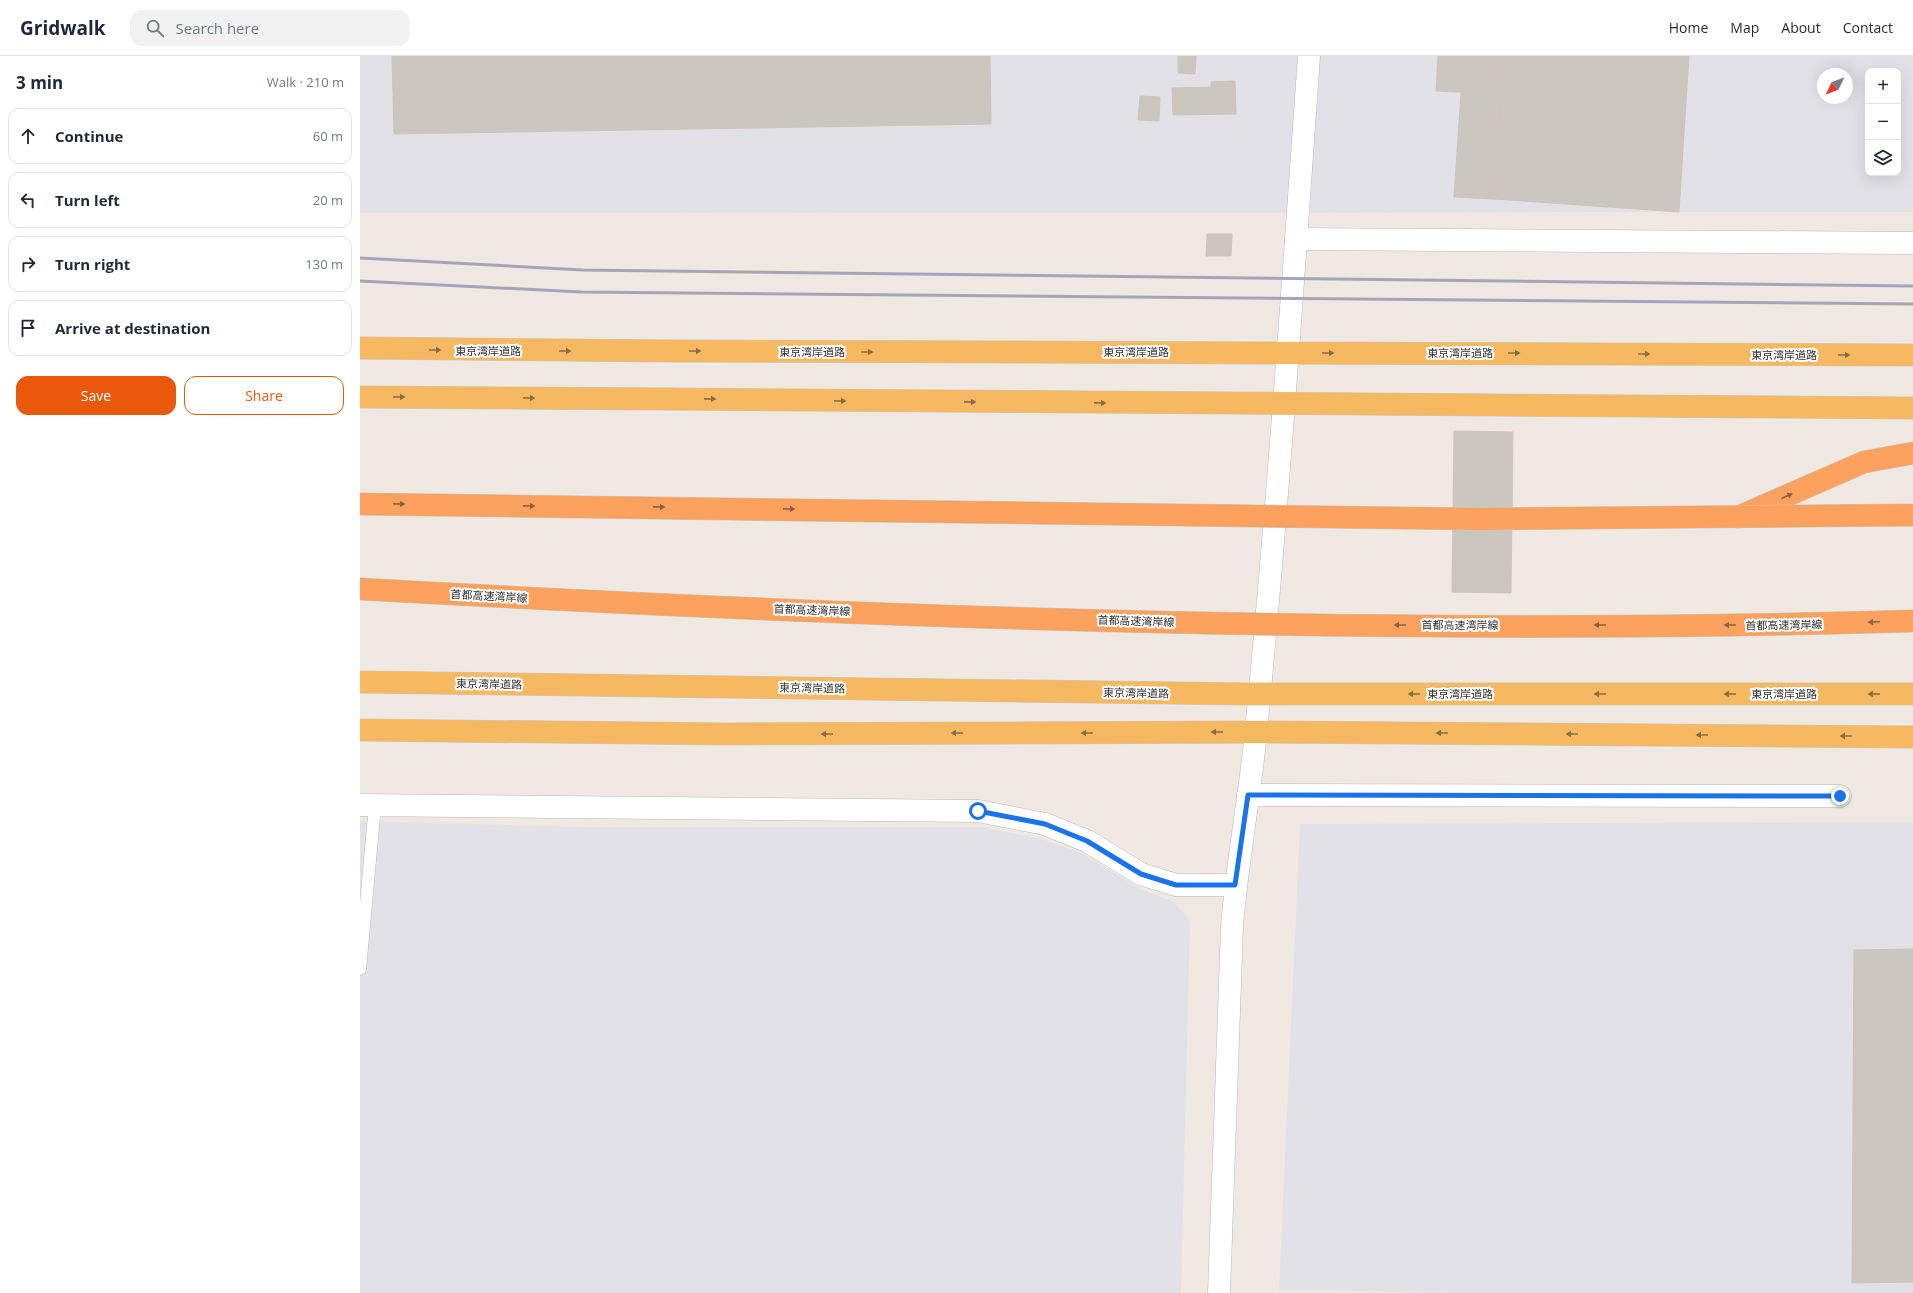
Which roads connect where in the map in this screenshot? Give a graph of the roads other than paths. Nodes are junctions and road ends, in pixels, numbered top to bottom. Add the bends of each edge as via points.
1 (1309, 56) edge
2 (1296, 239) junction
3 (1913, 243) edge
4 (360, 348) edge
5 (1289, 352) junction
6 (1913, 355) edge
7 (360, 397) edge
8 (1913, 408) edge
9 (1913, 453) edge
10 (360, 504) edge
11 (1913, 515) edge
12 (1738, 517) junction
13 (360, 589) edge
14 (1913, 621) edge
15 (360, 682) edge
16 (1913, 694) edge
17 (360, 730) edge
18 (1256, 732) junction
19 (1913, 737) edge
20 (1248, 795) junction
21 (1840, 796) dead end
22 (368, 805) edge
23 (1235, 885) junction
24 (360, 969) edge
25 (1219, 1293) edge

1 - 2 street
2 - 3 street
2 - 5 street
4 -> 5 highway, 東京湾岸道路
5 -> 6 highway, 東京湾岸道路
5 - 18 street
7 -> 8 highway, bridge
12 -> 9 highway via 1864,462
10 -> 12 highway, bridge via 1482,519
11 - 12 highway, bridge
14 -> 13 highway, 首都高速湾岸線, bridge via 1766,625 1259,626 622,604
16 -> 15 highway, 東京湾岸道路, bridge via 1247,694
18 -> 17 highway via 728,734
19 -> 18 highway
18 - 20 street
20 - 21 street
20 - 23 street
22 - 23 street via 978,811 1045,824 1087,841 1141,874 1176,885
22 - 24 lane
23 - 25 street

